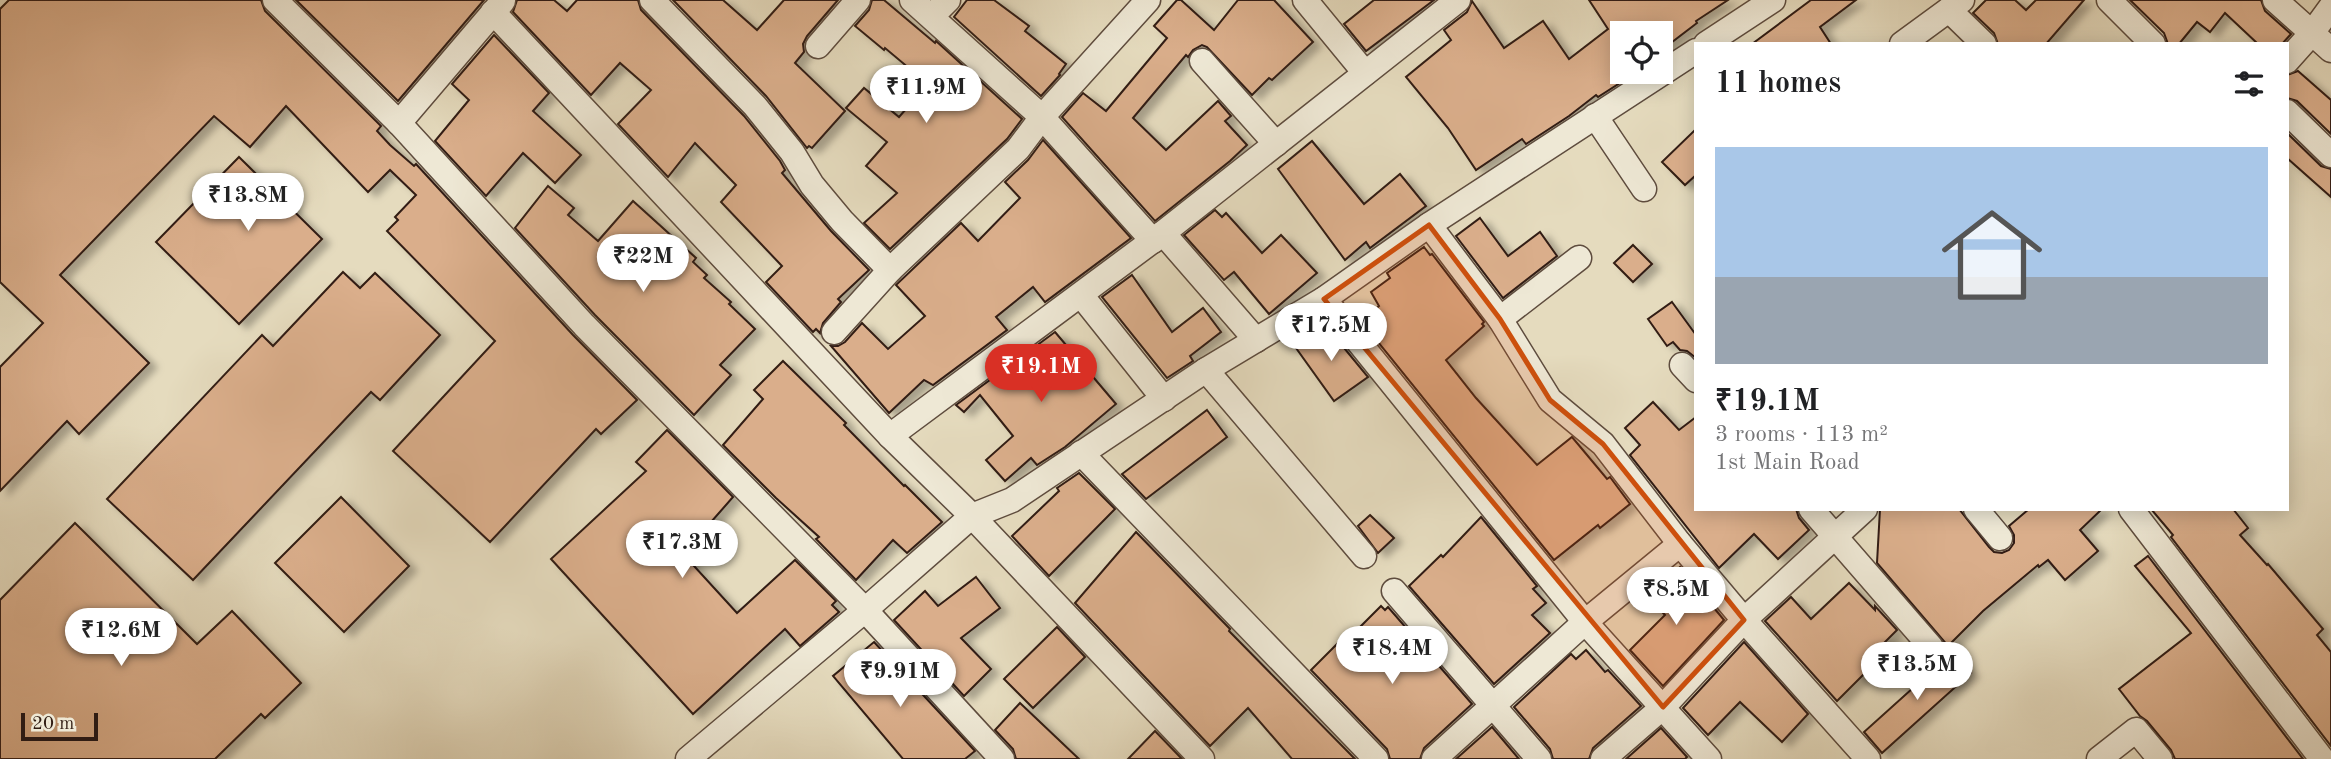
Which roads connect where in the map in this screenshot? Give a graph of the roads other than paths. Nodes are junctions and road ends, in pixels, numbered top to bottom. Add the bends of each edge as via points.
1 (652, 0) edge
2 (858, 0) edge
3 (912, 0) edge
4 (1148, 0) edge
5 (1305, 0) edge
6 (1458, 0) edge
7 (1773, 0) edge
8 (2109, 0) edge
9 (2275, 0) edge
10 (283, 3) edge
11 (1955, 5) edge
12 (498, 6) edge
13 (2331, 7) edge
14 (940, 8) edge
15 (2312, 33) junction
16 (1709, 42) edge
17 (1905, 42) edge
18 (1983, 42) edge
19 (2151, 42) edge
20 (818, 46) dead end
21 (2331, 50) edge
22 (1694, 52) edge
23 (2289, 59) edge
24 (1202, 61) dead end
25 (1365, 74) junction
26 (2289, 114) edge
27 (1595, 116) junction
28 (1042, 117) junction
29 (399, 123) junction
30 (1276, 144) junction
31 (2331, 156) edge
32 (1644, 189) dead end
33 (1429, 225) junction
34 (1158, 237) junction
35 (1579, 258) dead end
36 (890, 270) junction
37 (1081, 295) junction
38 (1324, 299) junction
39 (1500, 319) junction
40 (834, 332) dead end
41 (1256, 340) junction
42 (1206, 370) junction
43 (1164, 399) junction
44 (890, 436) junction
45 (1081, 453) junction
46 (1813, 511) edge
47 (1863, 511) edge
48 (1978, 511) edge
49 (2133, 511) edge
50 (972, 516) junction
51 (1836, 536) junction
52 (2000, 537) dead end
53 (1680, 544) junction
54 (1364, 556) dead end
55 (1394, 591) dead end
56 (865, 610) junction
57 (1744, 620) junction
58 (1586, 622) junction
59 (1931, 647) dead end
60 (1494, 706) junction
61 (1663, 707) junction
62 (688, 759) edge
63 (1002, 759) edge
64 (1202, 759) edge
65 (1376, 759) edge
66 (1434, 759) edge
67 (1539, 759) edge
68 (1603, 759) edge
69 (1709, 759) edge
70 (1868, 759) edge
71 (2099, 759) edge
72 (2160, 759) edge
73 (2322, 759) edge

1 - 36 street via 755,106 842,221
2 - 20 street
3 - 14 street
4 - 28 street
5 - 25 street
6 - 25 street
7 - 16 street
8 - 19 street
9 - 15 street
10 - 29 street
11 - 17 street
11 - 18 street
12 - 29 street
12 - 44 street
13 - 15 street
14 - 28 street
15 - 21 street
15 - 23 street
22 - 27 street
24 - 30 street
25 - 30 street
26 - 31 street
27 - 32 street
27 - 33 street
28 - 34 street
28 - 36 street via 1018,149
29 - 56 street via 584,325
30 - 34 street
33 - 38 street
33 - 39 street
34 - 37 street
34 - 41 street
35 - 39 street
36 - 40 street
37 - 43 street
37 - 44 street
38 - 41 street
38 - 58 street
39 - 53 street via 1550,400 1603,444
41 - 42 street
42 - 43 street
42 - 54 street
43 - 45 street
44 - 50 street
45 - 50 street via 1012,500
45 - 65 street
46 - 51 street
47 - 51 street
48 - 52 street
49 - 73 street
50 - 56 street
50 - 64 street
51 - 57 street
51 - 59 street
53 - 57 street
53 - 58 street
55 - 60 street
56 - 62 street
56 - 63 street
57 - 61 street
57 - 70 street
58 - 60 street
58 - 61 street
60 - 66 street
60 - 67 street
61 - 68 street
61 - 69 street
71 - 72 street via 2136,730

